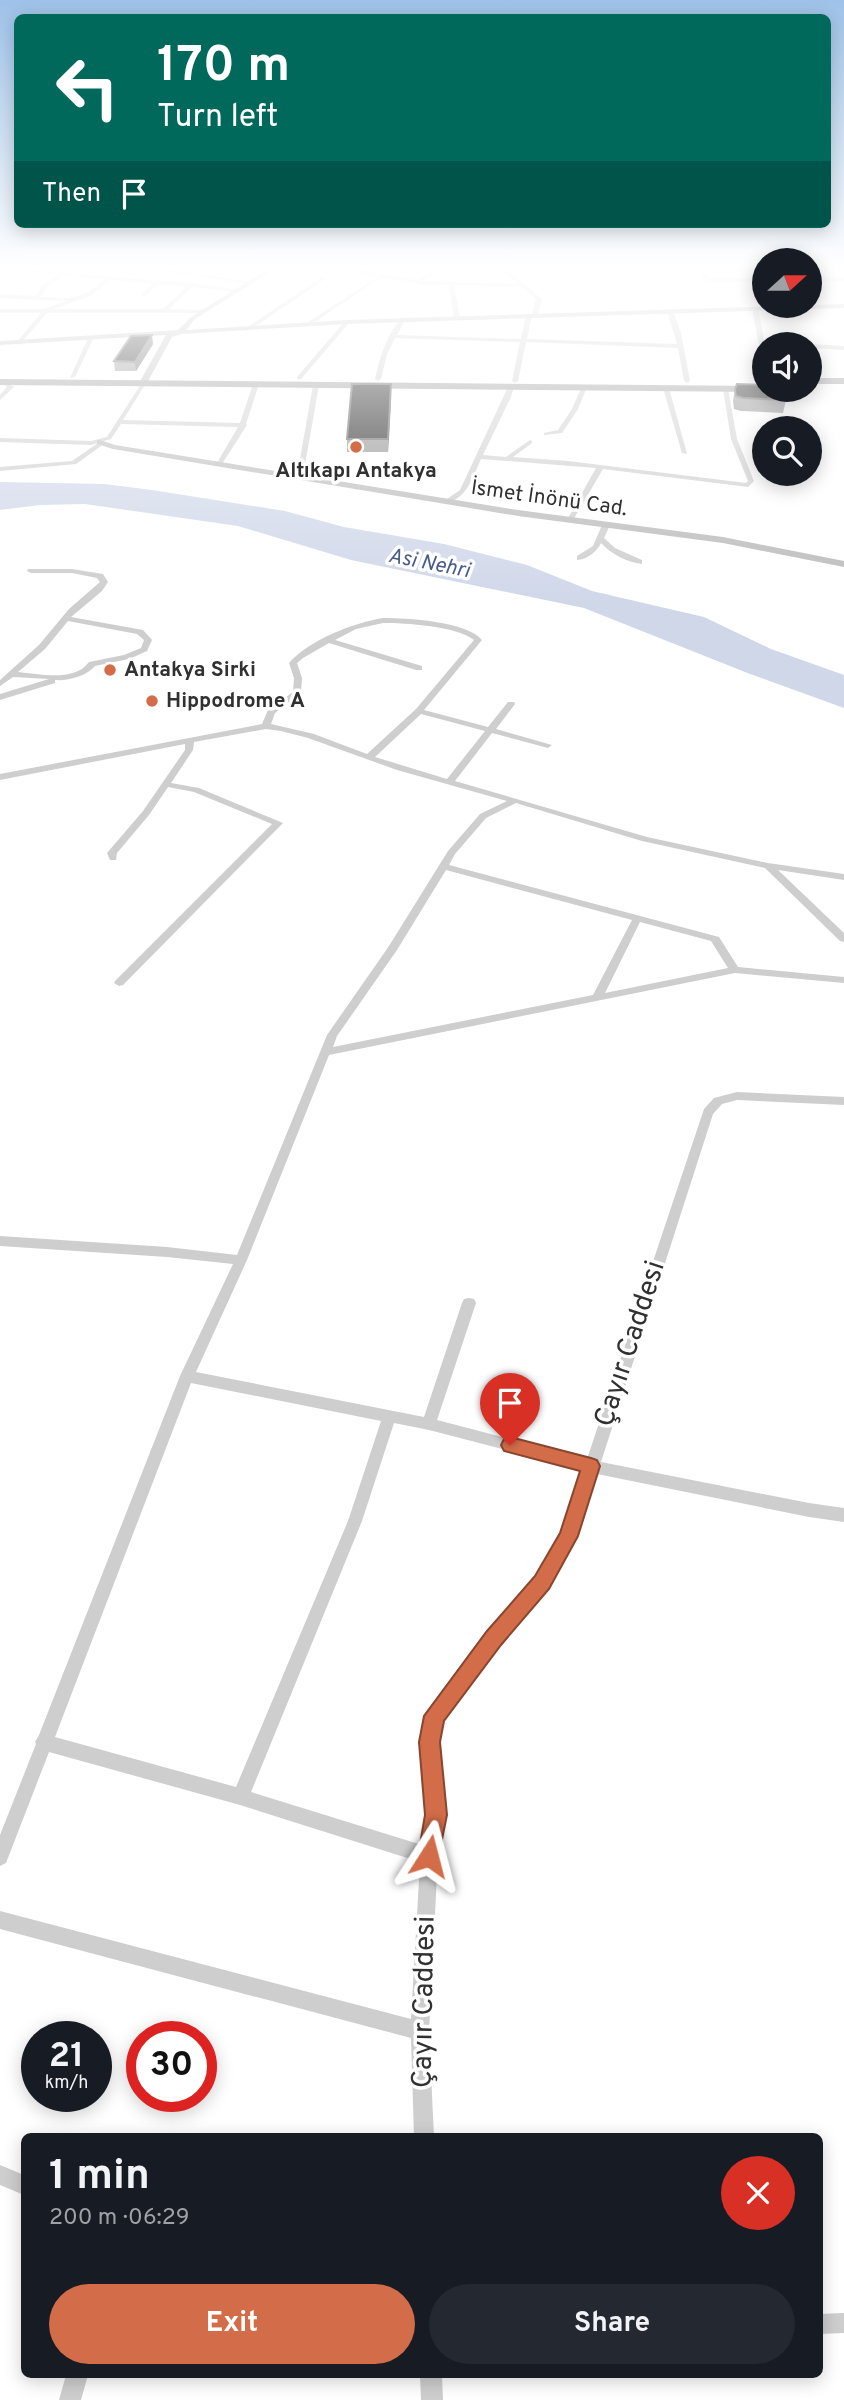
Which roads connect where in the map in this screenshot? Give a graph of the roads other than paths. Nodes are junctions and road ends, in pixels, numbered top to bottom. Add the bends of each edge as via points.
1 (3, 381) edge
2 (143, 381) edge
3 (172, 381) edge
4 (432, 381) edge
5 (514, 381) edge
6 (687, 381) edge
7 (822, 381) edge
8 (844, 381) edge
9 (256, 384) junction
10 (513, 384) junction
11 (316, 385) junction
12 (584, 387) junction
13 (666, 388) junction
14 (726, 389) junction
15 (752, 389) edge
16 (822, 390) edge
17 (844, 390) edge
18 (0, 398) edge
19 (120, 422) junction
20 (244, 425) junction
21 (546, 434) dead end
22 (0, 440) edge
23 (102, 442) junction
24 (530, 442) dead end
25 (685, 453) dead end
26 (478, 457) junction
27 (508, 458) junction
28 (220, 463) junction
29 (0, 468) edge
30 (600, 468) junction
31 (300, 476) junction
32 (446, 502) junction
33 (570, 520) junction
34 (606, 525) junction
35 (600, 538) junction
36 (580, 558) dead end
37 (639, 562) dead end
38 (844, 564) edge
39 (31, 571) dead end
40 (66, 618) junction
41 (328, 640) junction
42 (419, 668) dead end
43 (5, 678) edge
44 (62, 678) junction
45 (0, 697) edge
46 (511, 704) dead end
47 (419, 711) junction
48 (265, 726) junction
49 (490, 731) junction
50 (190, 740) junction
51 (548, 746) dead end
52 (369, 757) junction
53 (0, 777) edge
54 (449, 782) junction
55 (164, 784) junction
56 (515, 800) junction
57 (113, 858) dead end
58 (442, 866) junction
59 (768, 866) junction
60 (844, 877) edge
61 (638, 917) junction
62 (844, 939) edge
63 (735, 970) junction
64 (844, 980) edge
65 (119, 983) dead end
66 (598, 996) junction
67 (327, 1052) junction
68 (844, 1101) edge
69 (0, 1241) edge
70 (241, 1260) junction
71 (469, 1303) dead end
72 (187, 1376) junction
73 (390, 1415) junction
74 (429, 1424) junction
75 (591, 1466) junction
76 (844, 1515) edge
77 (43, 1742) junction
78 (240, 1797) junction
79 (429, 1856) junction
80 (0, 1857) edge
81 (0, 1920) edge
82 (420, 2031) junction
83 (424, 2133) edge
84 (0, 2175) edge
85 (21, 2184) edge
86 (844, 2323) edge
87 (823, 2324) edge
88 (76, 2378) edge
89 (431, 2378) edge
90 (70, 2400) edge
91 (432, 2400) edge

1 - 18 street via 10,387
2 - 19 street
3 - 9 highway
4 - 10 highway
5 - 10 street
6 - 10 highway
7 - 8 highway
9 - 11 highway
9 - 20 street
10 - 11 highway
10 - 12 highway
10 - 26 street
11 - 31 street
12 - 13 highway
12 - 21 street via 560,432
13 - 14 highway
13 - 25 street
14 - 15 highway
14 - 30 street via 729,420 751,481 748,485
16 - 17 highway
19 - 20 street
19 - 23 street
20 - 28 street
22 - 23 street, İsmet İnönü Cad.
23 - 28 street, İsmet İnönü Cad.
23 - 29 street via 74,463
24 - 27 street
26 - 27 street
26 - 32 street via 463,491
27 - 30 street
28 - 31 street, İsmet İnönü Cad.
30 - 33 street
31 - 32 street, İsmet İnönü Cad.
32 - 33 street, İsmet İnönü Cad.
33 - 34 street, İsmet İnönü Cad.
34 - 35 street
34 - 38 street, İsmet İnönü Cad. via 761,546
35 - 36 street via 596,547
35 - 37 street via 611,550
39 - 40 street via 72,571 103,579 99,589
40 - 43 street via 42,647
40 - 44 street via 140,632 148,640 144,649 126,657 92,664 88,671
41 - 42 street
41 - 47 street via 360,622 386,619 442,626 475,636 478,640
41 - 48 street via 293,663 298,693 271,712
43 - 44 street
44 - 45 street
46 - 49 street
47 - 49 street
47 - 52 street
48 - 50 street
48 - 52 street via 317,736
49 - 51 street
49 - 54 street
50 - 53 street
50 - 55 street via 189,750
52 - 54 street
54 - 56 street
55 - 57 street via 112,853
55 - 65 street via 196,790 278,823
56 - 58 street via 483,816
56 - 59 street via 645,839
58 - 61 street
58 - 67 street via 393,948 332,1035
59 - 60 street
59 - 62 street
61 - 63 street via 715,939
61 - 66 street
63 - 64 street
63 - 66 street
66 - 67 street
67 - 70 street
68 - 75 street, Çayır Caddesi via 737,1096 718,1101 708,1112
69 - 70 street
70 - 72 street
71 - 74 street
72 - 73 street
72 - 77 street
73 - 74 street
73 - 78 street via 355,1521
74 - 75 street
75 - 76 street
75 - 79 street, Çayır Caddesi via 569,1536 542,1583 435,1716 430,1742 436,1815
77 - 78 street
77 - 80 street
78 - 79 street
79 - 82 street, Çayır Caddesi
81 - 82 street
82 - 83 street, Çayır Caddesi
84 - 85 street
86 - 87 street
88 - 90 street
89 - 91 street

